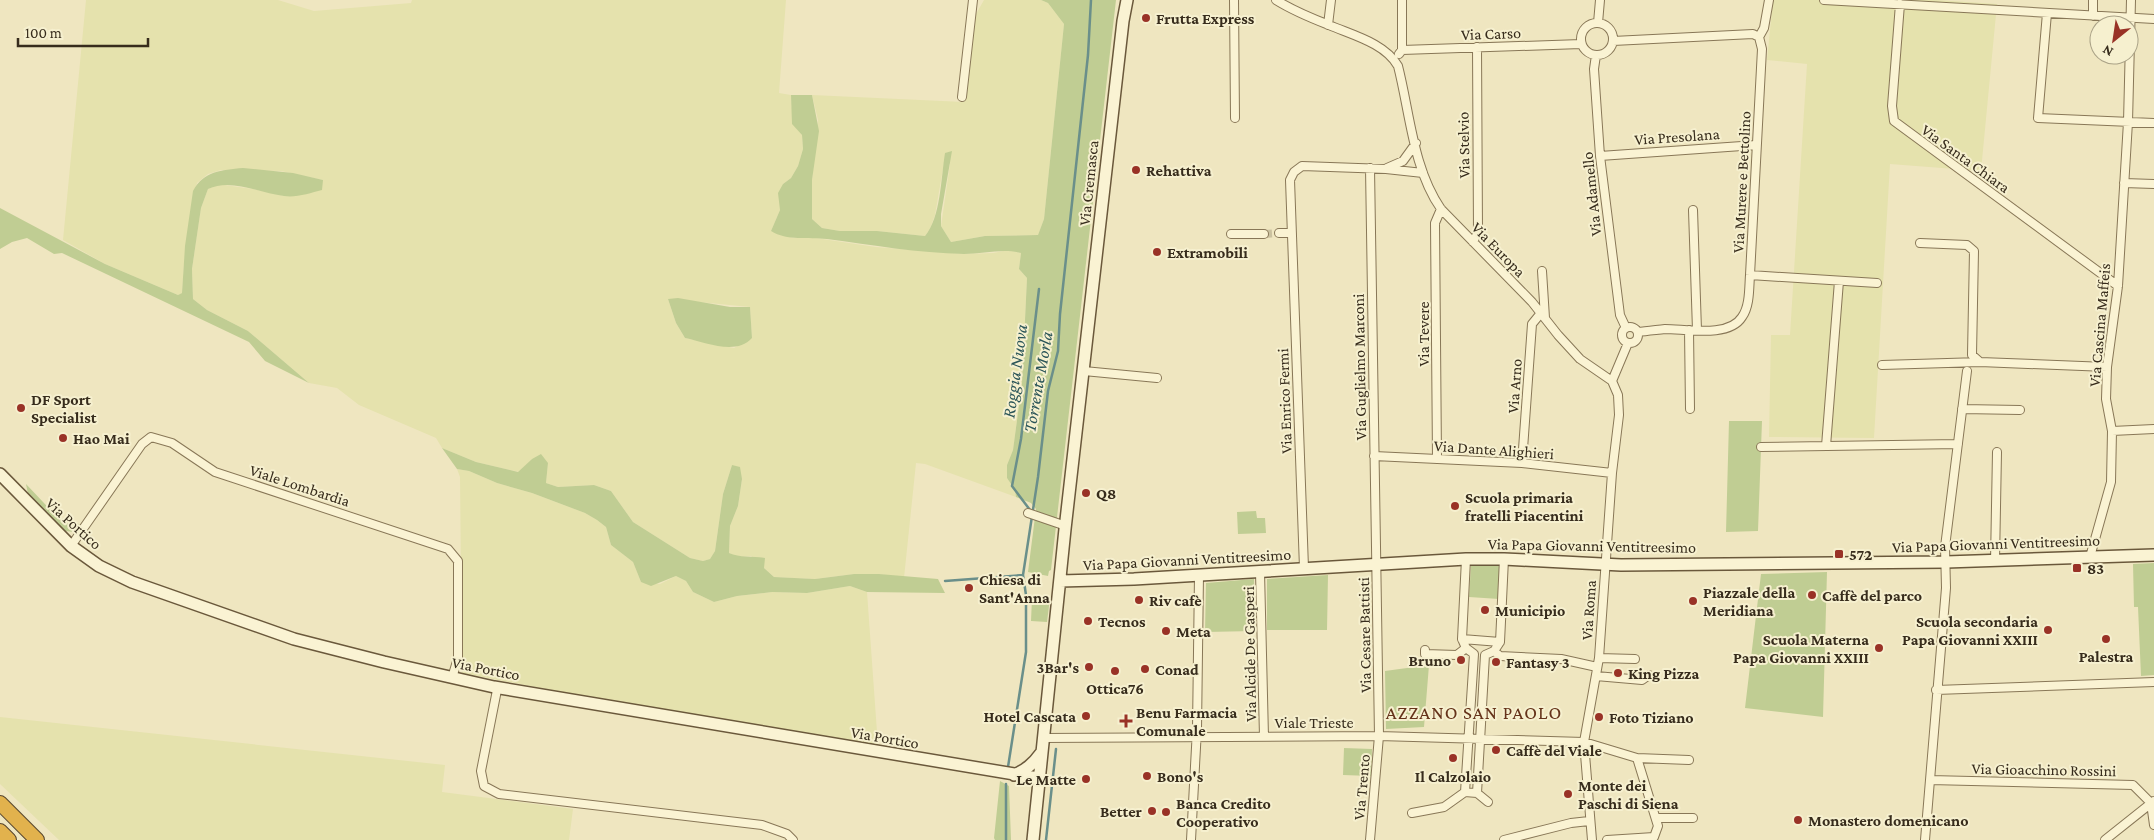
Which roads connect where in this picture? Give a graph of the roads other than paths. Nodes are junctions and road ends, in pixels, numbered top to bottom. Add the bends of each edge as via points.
1 (973, 0) edge
2 (1127, 0) edge
3 (1234, 0) edge
4 (1276, 0) edge
5 (1331, 0) edge
6 (1402, 0) edge
7 (1600, 0) edge
8 (1768, 0) edge
9 (1824, 0) edge
10 (2093, 0) edge
11 (2131, 0) edge
12 (1900, 4) junction
13 (2047, 13) junction
14 (2093, 15) edge
15 (2131, 15) edge
16 (2089, 16) edge
17 (2139, 18) edge
18 (2154, 19) edge
19 (1598, 23) junction
20 (1328, 25) junction
21 (1759, 37) junction
22 (1613, 41) junction
23 (1581, 44) junction
24 (1477, 47) junction
25 (1402, 50) junction
26 (1596, 55) junction
27 (1395, 60) junction
28 (2130, 65) edge
29 (962, 98) dead end
30 (1235, 118) dead end
31 (2128, 122) junction
32 (2154, 123) edge
33 (1416, 143) junction
34 (1756, 145) junction
35 (1600, 156) junction
36 (1370, 168) junction
37 (1386, 169) junction
38 (1422, 172) junction
39 (2124, 183) junction
40 (2154, 184) edge
41 (1441, 210) junction
42 (1693, 210) dead end
43 (1279, 233) tunnel mouth
44 (1292, 233) junction
45 (1231, 234) dead end
46 (1264, 234) tunnel mouth
47 (1473, 242) junction
48 (1920, 243) dead end
49 (1542, 271) dead end
50 (1750, 276) junction
51 (1839, 281) junction
52 (1877, 283) dead end
53 (2118, 286) junction
54 (1543, 315) junction
55 (1626, 328) junction
56 (1693, 330) junction
57 (1638, 332) junction
58 (1628, 343) junction
59 (1980, 362) junction
60 (1882, 365) dead end
61 (2107, 367) junction
62 (1084, 371) junction
63 (1967, 371) dead end
64 (1157, 378) dead end
65 (1612, 381) junction
66 (1690, 409) dead end
67 (1962, 409) junction
68 (2020, 410) dead end
69 (2154, 429) edge
70 (2112, 432) junction
71 (1958, 444) junction
72 (1826, 446) junction
73 (1761, 447) dead end
74 (1997, 452) dead end
75 (1374, 456) junction
76 (1437, 458) junction
77 (1522, 463) junction
78 (1612, 473) junction
79 (0, 474) edge
80 (1028, 513) dead end
81 (1066, 526) junction
82 (71, 546) junction
83 (2154, 555) edge
84 (2090, 557) junction
85 (1466, 559) junction
86 (1504, 559) junction
87 (1996, 561) junction
88 (1946, 562) junction
89 (1376, 564) junction
90 (1605, 565) junction
91 (1304, 568) junction
92 (1260, 572) junction
93 (1199, 575) junction
94 (1060, 581) junction
95 (1462, 639) junction
96 (1500, 642) junction
97 (1466, 648) junction
98 (1424, 650) dead end
99 (1494, 651) junction
100 (1474, 654) junction
101 (1485, 655) junction
102 (1598, 658) junction
103 (1634, 659) dead end
104 (1597, 667) junction
105 (1650, 675) dead end
106 (1596, 676) junction
107 (452, 678) junction
108 (2154, 682) edge
109 (494, 687) junction
110 (1936, 690) junction
111 (1264, 736) junction
112 (1379, 736) junction
113 (1197, 737) junction
114 (1043, 738) junction
115 (1469, 739) junction
116 (1481, 739) junction
117 (1584, 742) junction
118 (1041, 753) junction
119 (1636, 758) junction
120 (1689, 760) dead end
121 (1013, 775) junction
122 (1038, 778) junction
123 (1930, 780) junction
124 (1465, 792) junction
125 (1477, 793) junction
126 (1488, 802) dead end
127 (2152, 802) edge
128 (0, 803) edge
129 (1412, 813) dead end
130 (1656, 818) junction
131 (1693, 818) dead end
132 (1589, 821) junction
133 (2154, 825) edge
134 (0, 831) edge
135 (1657, 838) edge
136 (9, 840) edge
137 (37, 840) edge
138 (793, 840) edge
139 (1033, 840) edge
140 (1191, 840) edge
141 (1370, 840) edge
142 (1504, 840) edge
143 (1592, 840) edge
144 (1608, 840) edge
145 (1925, 840) edge
146 (2105, 840) edge

1 - 29 street
2 - 62 main road, Via Cremasca
3 - 30 street
4 - 20 street
5 - 20 street
6 - 25 street
7 - 19 street
8 - 21 street, Via Murere e Bettolino via 1764,28
9 - 12 street
10 - 14 street
11 - 15 street, Via Cascina Maffeis
12 - 13 street
12 - 53 street, Via Santa Chiara via 1892,106 1894,121
13 - 16 street
13 - 31 street via 2038,118
17 - 18 street
19 - 22 street via 1608,27
19 - 23 street via 1584,29
20 - 27 street via 1374,44
21 - 22 street via 1753,34
21 - 34 street, Via Murere e Bettolino via 1762,49
22 - 26 street via 1609,50
23 - 24 street, Via Carso
23 - 26 street via 1587,52
24 - 25 street, Via Carso
24 - 47 street, Via Stelvio via 1478,232
25 - 27 street
26 - 35 street, Via Adamello via 1594,69
27 - 33 street, Via Europa
28 - 31 street, Via Cascina Maffeis
31 - 32 street
31 - 39 street, Via Cascina Maffeis
33 - 37 street via 1403,161
33 - 38 street, Via Europa
34 - 35 street, Via Presolana
34 - 50 street, Via Murere e Bettolino
35 - 55 street, Via Adamello via 1620,315
36 - 37 street, Via Enrico Fermi
36 - 44 street, Via Enrico Fermi via 1302,166 1294,172 1290,180
36 - 75 street, Via Guglielmo Marconi
37 - 38 street, Via Enrico Fermi
38 - 41 street, Via Europa via 1430,194
39 - 40 street
39 - 53 street, Via Cascina Maffeis
41 - 47 street, Via Europa
41 - 76 street, Via Tevere via 1435,223
42 - 56 street
43 - 44 street
44 - 91 street, Via Enrico Fermi
45 - 46 street
47 - 54 street, Via Europa
48 - 59 street via 1967,245 1974,252 1972,355
49 - 54 street
50 - 51 street
50 - 56 street, Via Murere e Bettolino via 1743,317 1734,325 1718,330
51 - 52 street
51 - 72 street
53 - 61 street, Via Cascina Maffeis
54 - 65 street, Via Europa via 1580,359
54 - 77 street, Via Arno via 1532,324
55 - 57 street, Via Murere e Bettolino via 1633,327
55 - 58 street via 1622,333
56 - 57 street, Via Murere e Bettolino
56 - 66 street
57 - 58 street via 1638,338
58 - 65 street
59 - 60 street
59 - 61 street
61 - 70 street, Via Cascina Maffeis via 2106,400
62 - 64 street
62 - 81 main road, Via Cremasca
63 - 67 street
65 - 78 street via 1618,395 1619,415
67 - 68 street
67 - 71 street
69 - 70 street
70 - 84 street, Via Cascina Maffeis via 2111,482
71 - 72 street
71 - 88 street via 1945,547
72 - 73 street
74 - 87 street
75 - 76 street, Via Dante Alighieri
75 - 89 street, Via Guglielmo Marconi
76 - 77 street, Via Dante Alighieri
77 - 78 street, Via Dante Alighieri
78 - 90 street
79 - 82 main road, Via Portico
80 - 81 street
81 - 94 main road, Via Cremasca
82 - 107 main road, Via Portico via 99,566 132,582 192,604 294,639
82 - 107 street, Viale Lombardia via 142,444 151,437 172,444 216,472 448,549 458,561 458,658
83 - 84 main road, Via Papa Giovanni Ventitreesimo
84 - 87 main road, Via Papa Giovanni Ventitreesimo
85 - 86 main road, Via Papa Giovanni Ventitreesimo
85 - 89 main road, Via Papa Giovanni Ventitreesimo
85 - 95 street
86 - 90 main road, Via Papa Giovanni Ventitreesimo
86 - 96 street
87 - 88 main road, Via Papa Giovanni Ventitreesimo
88 - 90 main road, Via Papa Giovanni Ventitreesimo
88 - 110 street
89 - 91 main road, Via Papa Giovanni Ventitreesimo
89 - 112 street, Via Cesare Battisti
90 - 102 street, Via Roma
91 - 92 main road, Via Papa Giovanni Ventitreesimo
92 - 93 main road, Via Papa Giovanni Ventitreesimo
92 - 111 street, Via Alcide De Gasperi
93 - 94 main road, Via Papa Giovanni Ventitreesimo
93 - 113 street
94 - 114 main road, Via Cremasca
95 - 96 street
95 - 97 street
96 - 99 street
97 - 98 street via 1457,655 1425,654
97 - 100 street
99 - 101 street
99 - 104 street via 1500,656 1561,659
100 - 101 street
100 - 115 street
101 - 116 street
102 - 103 street, Via Roma
102 - 104 street, Via Roma
104 - 106 street, Via Roma
105 - 106 street via 1642,680
106 - 117 street, Via Roma
107 - 109 main road, Via Portico
108 - 110 street
109 - 121 main road, Via Portico
109 - 138 street via 497,690 481,771 484,786 490,791 762,825 787,834
110 - 123 street
111 - 112 street, Viale Trieste
111 - 113 street, Viale Trieste
112 - 115 street, Viale Trieste
112 - 141 street, Via Trento
113 - 114 street, Viale Trieste
113 - 140 street
114 - 118 main road, Via Cremasca
115 - 116 street, Viale Trieste
115 - 124 street
116 - 117 street, Viale Trieste
116 - 125 street
117 - 119 street, Viale Trieste
117 - 132 street, Via Roma
118 - 121 main road via 1024,770
118 - 122 main road, Via Cremasca
119 - 120 street, Viale Trieste
119 - 130 street
121 - 122 main road, Via Portico
122 - 139 main road, Via Cremasca
123 - 127 street, Via Gioacchino Rossini via 2133,785
123 - 145 street
124 - 125 street
124 - 129 street via 1444,807
125 - 126 street
127 - 133 street
127 - 146 street
128 - 137 highway
130 - 131 street
130 - 135 street
132 - 142 street
132 - 143 street, Via Roma
134 - 136 highway
135 - 144 street

